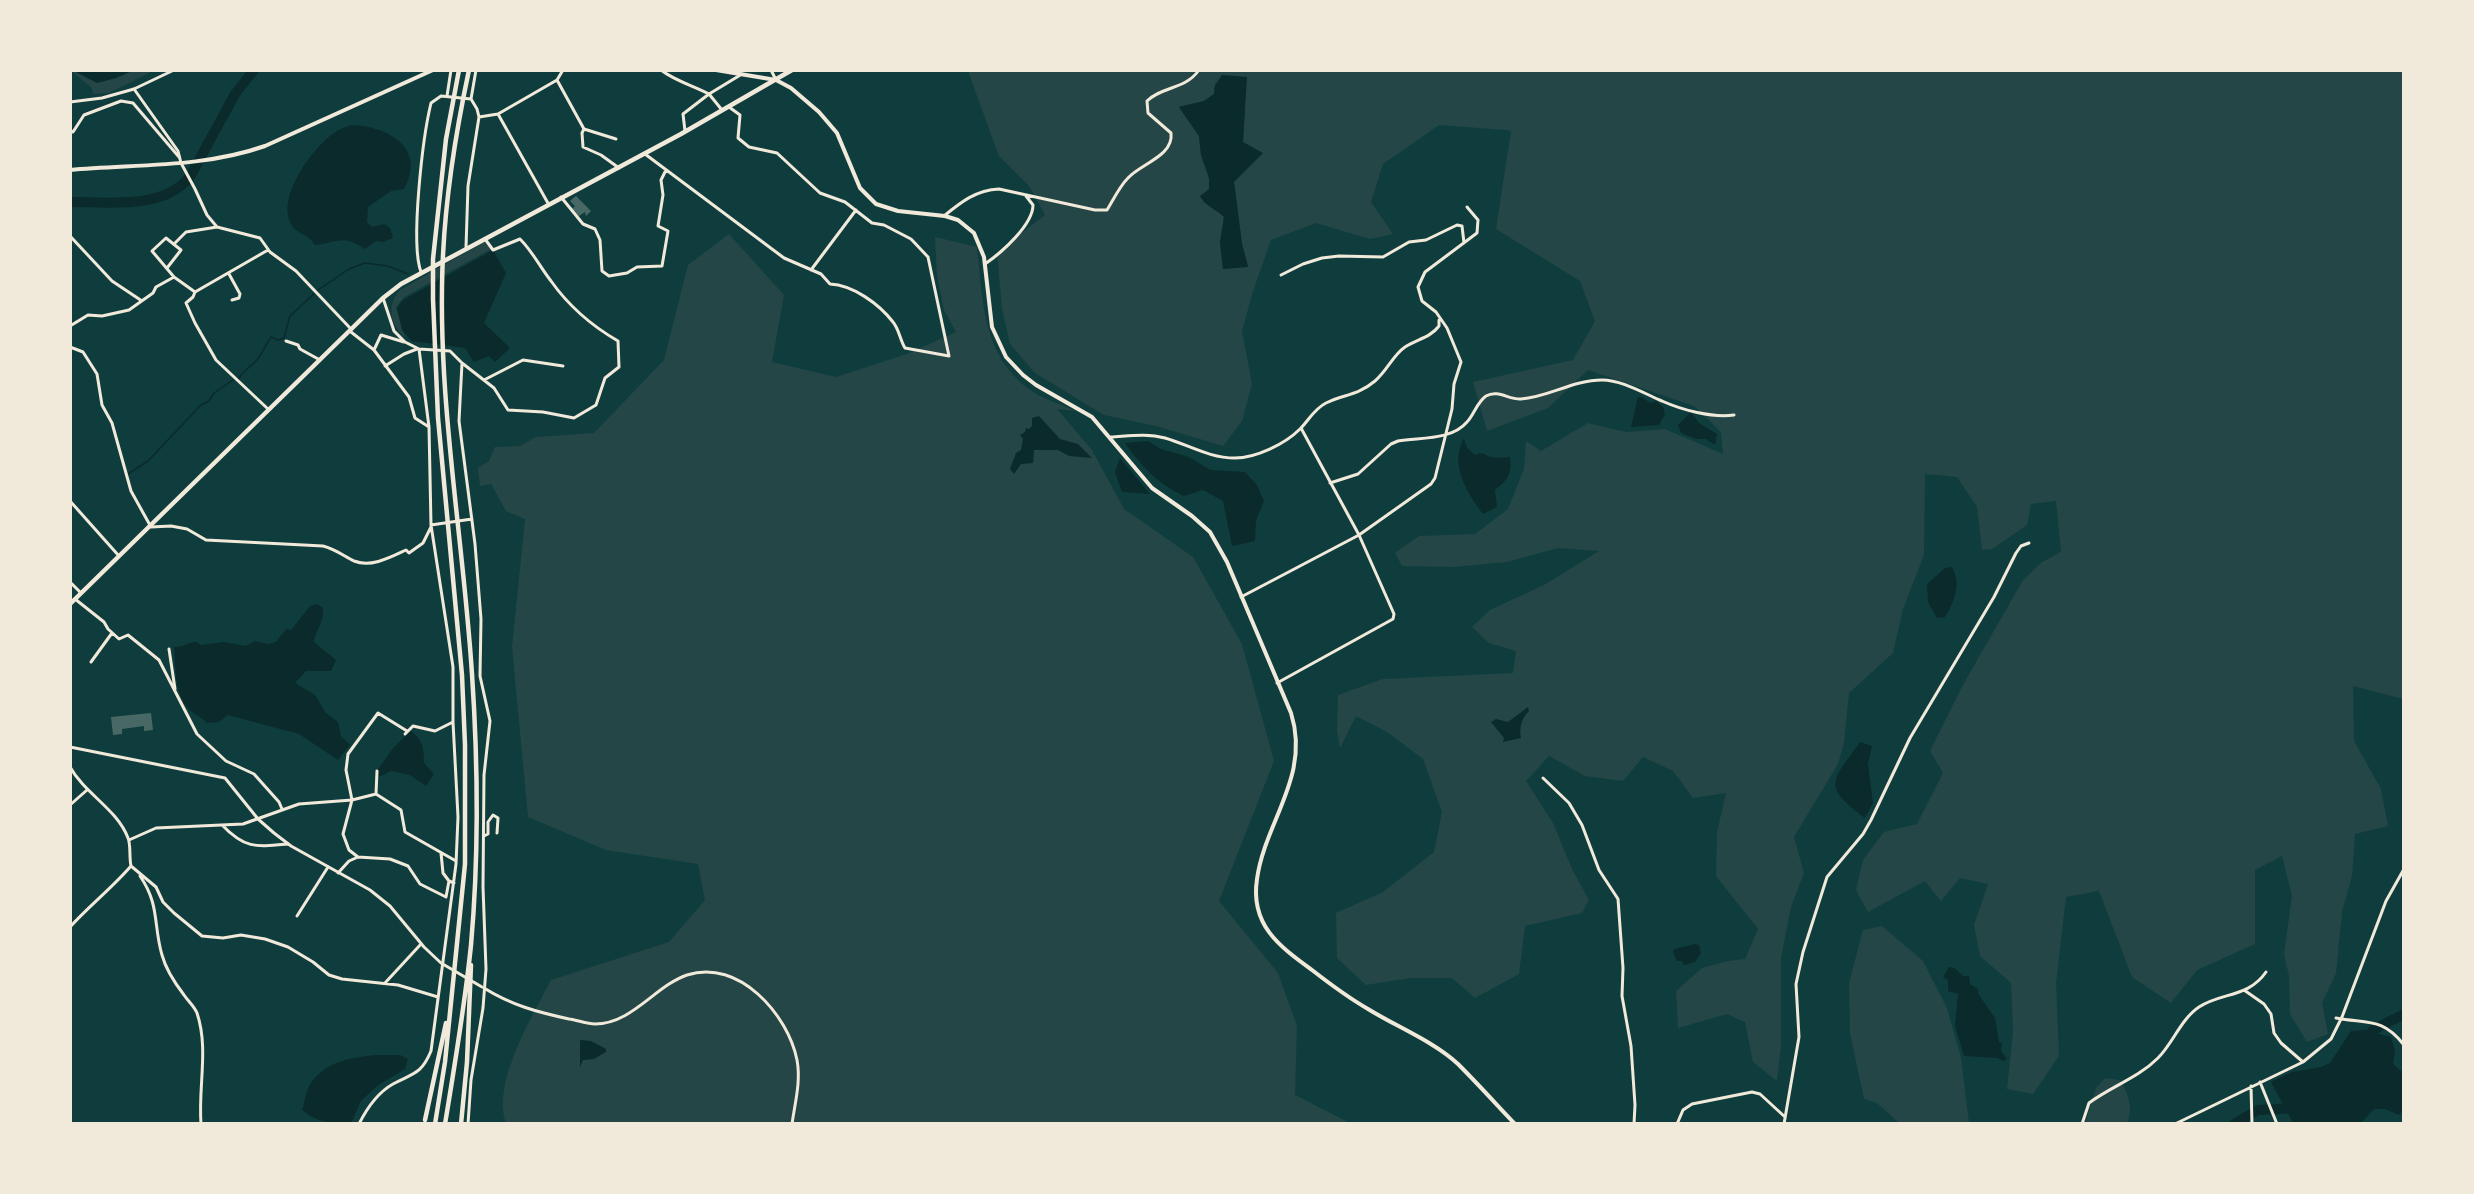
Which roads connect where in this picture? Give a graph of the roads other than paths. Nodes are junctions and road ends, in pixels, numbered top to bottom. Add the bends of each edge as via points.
1 (174, 70) edge
2 (433, 70) edge
3 (451, 70) edge
4 (459, 70) edge
5 (469, 70) edge
6 (476, 70) edge
7 (563, 70) edge
8 (661, 70) edge
9 (716, 70) edge
10 (771, 70) edge
11 (792, 70) edge
12 (1198, 70) edge
13 (742, 74) junction
14 (557, 80) junction
15 (776, 80) junction
16 (135, 89) junction
17 (709, 94) junction
18 (447, 96) junction
19 (471, 99) junction
20 (70, 102) edge
21 (729, 107) junction
22 (723, 110) junction
23 (498, 114) junction
24 (478, 117) junction
25 (584, 129) junction
26 (70, 131) edge
27 (686, 132) junction
28 (616, 139) dead end
29 (645, 154) junction
30 (179, 157) junction
31 (181, 163) junction
32 (619, 168) junction
33 (70, 170) edge
34 (666, 170) junction
35 (1024, 195) junction
36 (561, 197) junction
37 (549, 205) junction
38 (1467, 207) dead end
39 (856, 210) junction
40 (944, 216) junction
41 (217, 227) junction
42 (70, 236) edge
43 (485, 239) junction
44 (174, 244) junction
45 (1464, 244) junction
46 (466, 247) junction
47 (268, 250) junction
48 (984, 264) junction
49 (166, 268) junction
50 (811, 270) junction
51 (421, 272) junction
52 (229, 274) junction
53 (1281, 275) dead end
54 (174, 277) junction
55 (195, 292) junction
56 (383, 298) junction
57 (232, 300) dead end
58 (142, 301) junction
59 (1436, 312) junction
60 (70, 326) edge
61 (352, 331) junction
62 (286, 341) dead end
63 (405, 342) junction
64 (70, 347) edge
65 (419, 349) junction
66 (375, 350) junction
67 (320, 361) junction
68 (462, 363) junction
69 (385, 366) junction
70 (562, 366) dead end
71 (484, 380) junction
72 (269, 411) junction
73 (1734, 415) dead end
74 (429, 427) junction
75 (1301, 428) junction
76 (1446, 435) junction
77 (1111, 437) junction
78 (1330, 483) junction
79 (70, 501) edge
80 (471, 519) junction
81 (431, 525) junction
82 (151, 527) junction
83 (1359, 535) junction
84 (2029, 543) dead end
85 (119, 556) junction
86 (70, 582) edge
87 (81, 593) junction
88 (1241, 597) junction
89 (75, 599) junction
90 (70, 604) edge
91 (112, 633) junction
92 (169, 649) dead end
93 (91, 662) dead end
94 (1277, 683) junction
95 (176, 693) junction
96 (453, 722) junction
97 (70, 747) edge
98 (70, 767) edge
99 (377, 771) dead end
100 (1544, 778) dead end
101 (87, 790) junction
102 (376, 794) junction
103 (352, 800) junction
104 (70, 805) edge
105 (282, 809) junction
106 (258, 819) junction
107 (222, 825) junction
108 (497, 833) dead end
109 (484, 836) junction
110 (129, 840) junction
111 (288, 844) junction
112 (441, 853) junction
113 (358, 857) junction
114 (456, 861) junction
115 (131, 866) junction
116 (328, 867) junction
117 (2403, 869) edge
118 (137, 872) junction
119 (338, 873) junction
120 (451, 882) junction
121 (473, 906) junction
122 (297, 916) dead end
123 (70, 927) edge
124 (421, 944) junction
125 (443, 964) junction
126 (2266, 972) dead end
127 (385, 983) junction
128 (483, 988) junction
129 (2244, 990) junction
130 (438, 997) junction
131 (451, 1000) junction
132 (2336, 1018) dead end
133 (2342, 1019) junction
134 (2403, 1045) edge
135 (2303, 1062) junction
136 (2260, 1082) junction
137 (2251, 1086) junction
138 (1785, 1117) junction
139 (424, 1120) dead end
140 (201, 1124) edge
141 (359, 1124) edge
142 (435, 1124) edge
143 (445, 1124) edge
144 (461, 1124) edge
145 (468, 1124) edge
146 (792, 1124) edge
147 (1515, 1124) edge
148 (1634, 1124) edge
149 (1677, 1124) edge
150 (1784, 1124) edge
151 (2006, 1124) edge
152 (2017, 1124) edge
153 (2082, 1124) edge
154 (2175, 1124) edge
155 (2252, 1124) edge
156 (2277, 1124) edge

1 - 16 street
2 - 31 main road via 265,146 228,158
3 - 18 street
4 - 131 main road via 433,258 438,418 456,590 465,745 463,904
5 - 121 main road via 455,143 443,254 444,357 472,674 476,818
6 - 19 street
7 - 14 street
8 - 17 street via 675,81 683,80
9 - 13 main road
10 - 15 street
11 - 15 main road
12 - 35 street via 1191,80 1147,101 1148,113 1171,133 1170,145 1128,177 1107,210
13 - 15 main road
13 - 17 street
14 - 23 street
14 - 25 street
15 - 21 main road
15 - 40 main road via 791,88 837,133 868,198 886,208
16 - 20 street
16 - 30 street
17 - 22 street
17 - 27 street via 683,114
18 - 19 street
18 - 51 street via 432,101 426,125 417,244
19 - 24 street
21 - 22 main road
21 - 39 street via 740,115 738,138 748,147 777,153 820,193
22 - 27 main road
23 - 24 street
23 - 37 street
24 - 46 street via 468,186
25 - 28 street
25 - 32 street via 583,147
26 - 30 street via 84,115 121,101 133,102
27 - 29 main road
29 - 32 main road
29 - 34 street
30 - 31 street
31 - 33 main road
31 - 41 street
32 - 36 main road
34 - 36 street via 661,180 658,226 668,231 662,266 637,267 609,276 602,271 600,240 595,229 583,224
34 - 50 street via 784,258
35 - 40 street via 985,189
35 - 48 street via 1033,205 1031,215 1012,241
36 - 37 main road
37 - 43 main road
38 - 45 street via 1477,218 1479,229
39 - 50 street
39 - 50 street via 872,223 911,239 928,258 949,356 905,348 895,324 872,302 842,285 830,284
40 - 48 main road via 958,220 974,233
41 - 44 street via 186,232
41 - 47 street via 260,238
42 - 58 street via 112,280
43 - 46 main road
43 - 71 street via 494,249 520,239 566,300 618,341 619,367 605,378 596,405 574,418 508,410
44 - 49 street via 181,250
44 - 49 street via 166,238 153,251
45 - 53 street via 1464,229 1457,225 1434,237 1409,242 1383,257 1322,258
45 - 59 street via 1436,262 1420,280 1422,301
46 - 51 main road
47 - 52 street
47 - 61 street via 296,271
48 - 77 main road via 992,327 1006,357 1023,375 1092,417
49 - 54 street
51 - 56 main road
52 - 55 street
52 - 57 street via 240,294
54 - 55 street
54 - 58 street
55 - 72 street via 186,303 210,352
56 - 61 main road
56 - 63 street via 394,331
58 - 60 street via 119,314 88,315
59 - 75 street via 1440,326 1431,335 1406,347 1376,381 1361,391 1326,403
59 - 76 street via 1461,362
61 - 66 street
61 - 67 main road
62 - 67 street
63 - 65 street
63 - 66 street via 381,335
64 - 82 street via 83,352 97,374 102,405 112,423 131,491
65 - 68 street via 450,351
65 - 69 street
65 - 74 street
66 - 69 street
67 - 72 main road
68 - 71 street
68 - 80 street via 459,421
69 - 74 street via 409,397 415,418
70 - 71 street via 523,360
72 - 82 main road
73 - 76 street via 1674,405 1602,380 1519,399 1494,393 1486,396 1467,423
74 - 81 street
75 - 77 street via 1278,444 1238,458 1203,453 1149,434
75 - 78 street
76 - 78 street via 1398,441 1358,474
76 - 83 street via 1431,484
77 - 88 main road via 1147,483 1210,532
78 - 83 street
79 - 85 street
80 - 81 street
80 - 109 street via 481,619 480,676 490,721 484,775
81 - 82 street via 423,543 410,553 406,550 371,564 323,546 206,540 187,529
81 - 96 street via 451,643
82 - 85 main road
83 - 88 street
83 - 94 street via 1393,619
84 - 138 street via 2016,553 1910,738 1863,834 1824,884 1796,984 1799,1037
85 - 87 main road
86 - 87 street
87 - 89 main road
88 - 94 main road
89 - 90 main road
89 - 91 street
91 - 93 street
91 - 95 street via 118,639 128,635 151,652
92 - 95 street
94 - 147 main road via 1295,726 1298,748 1257,876 1256,902 1264,925 1289,953 1345,994 1458,1064
95 - 105 street via 197,734 226,761 255,774
96 - 103 street via 435,731 413,726 406,733 378,712 348,754 346,770
96 - 114 street
97 - 106 street via 225,778
98 - 101 street
99 - 102 street
100 - 148 street via 1569,803 1599,870 1618,899
101 - 104 street
101 - 110 street via 119,821
102 - 103 street
102 - 112 street via 401,810 405,832
103 - 105 street
103 - 113 street via 344,834 349,850
105 - 106 street
106 - 107 street
106 - 111 street
107 - 110 street via 156,828
107 - 111 street via 236,839 258,847
108 - 109 street via 498,818 493,815
109 - 128 street
110 - 115 street
111 - 116 street
112 - 114 street
112 - 120 street via 443,873
113 - 119 street via 348,861
113 - 120 street via 390,859 408,866 420,884 446,897
114 - 120 street
115 - 118 street
115 - 123 street
116 - 119 street
116 - 122 street
117 - 133 street via 2386,901
118 - 127 street via 156,888 174,913 202,936 265,939 288,947 329,975
118 - 140 street via 155,907 167,971 196,1010 201,1026
119 - 124 street via 390,906
120 - 125 street
121 - 143 main road via 465,997
121 - 144 main road
124 - 125 street
124 - 127 street
125 - 128 street
125 - 130 street
126 - 129 street via 2260,981
127 - 130 street
128 - 145 street
128 - 146 street via 518,1007 594,1024 618,1018 688,975 709,973 749,986 773,1008 797,1060 800,1080
129 - 135 street via 2264,1004 2271,1014 2274,1033
129 - 153 street via 2199,1007 2142,1073 2089,1103
130 - 141 street via 432,1043 422,1069 379,1095 367,1107
131 - 139 main road
131 - 142 main road
132 - 133 street
133 - 134 street via 2384,1025
133 - 135 street via 2331,1039
135 - 136 street
136 - 137 street
136 - 156 street
137 - 154 street
137 - 155 street
138 - 149 street via 1760,1094 1752,1092 1692,1104 1683,1110
138 - 150 street
151 - 152 street

